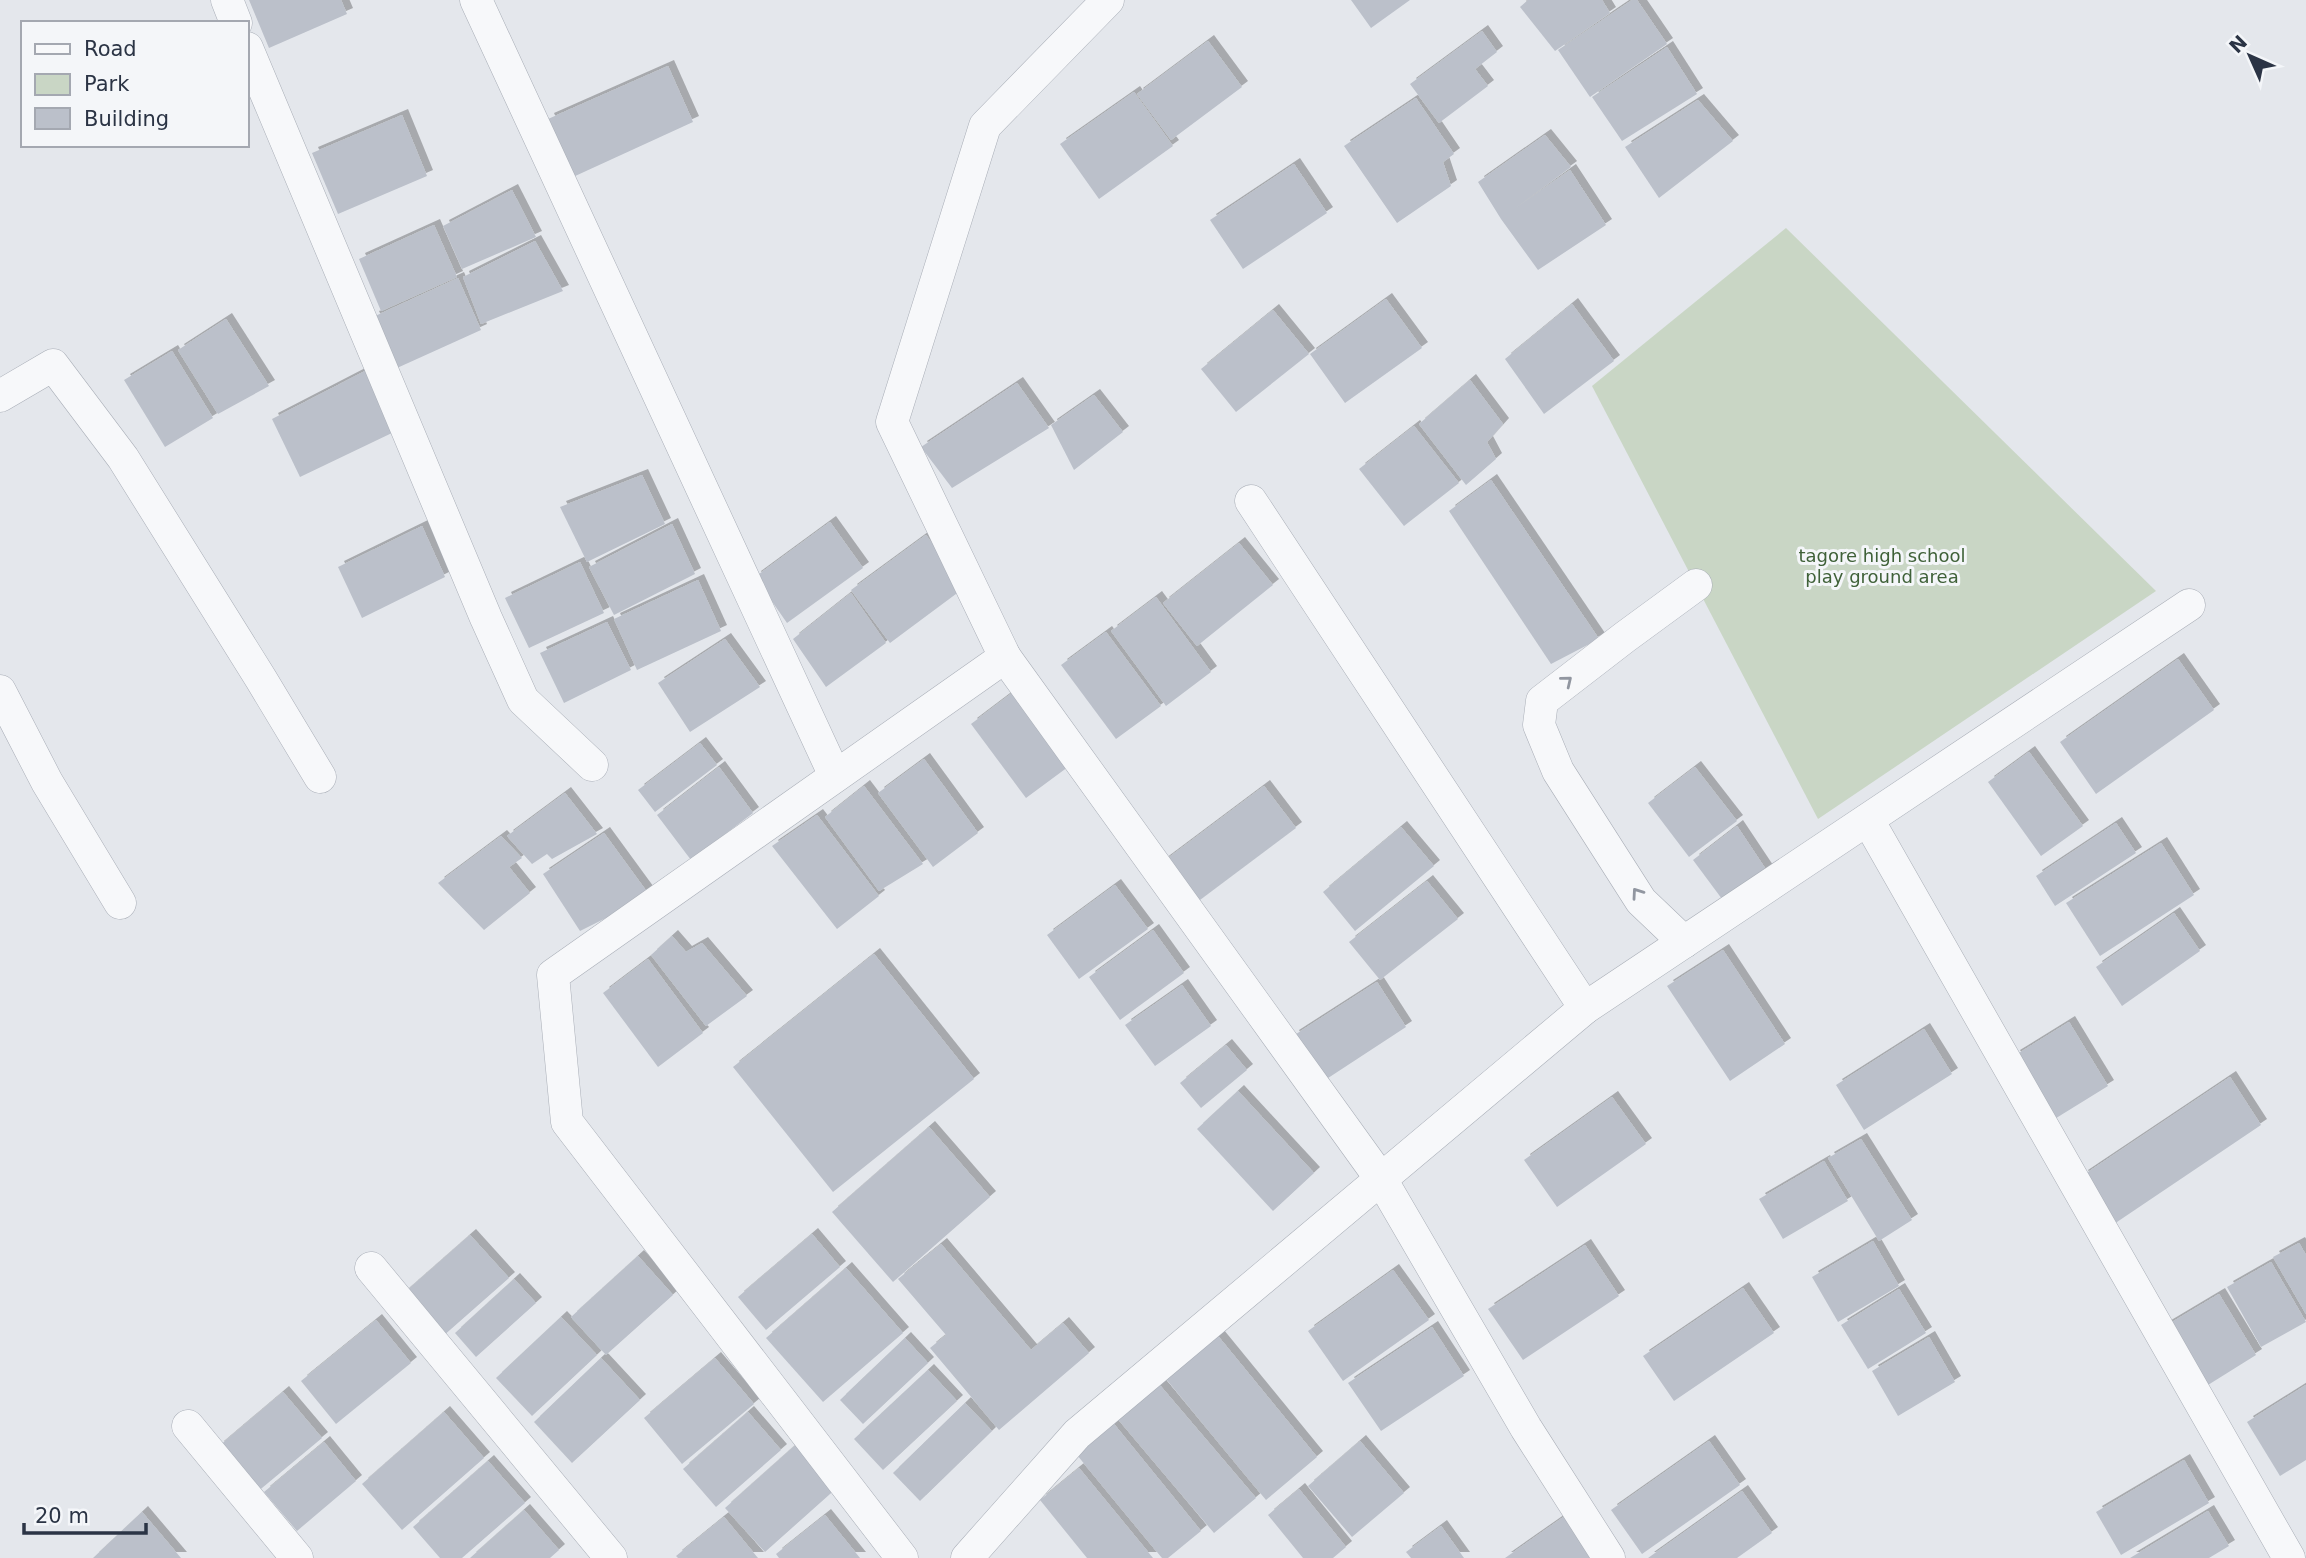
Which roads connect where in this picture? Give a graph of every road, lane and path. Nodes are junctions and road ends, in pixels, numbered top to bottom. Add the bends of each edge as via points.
1 (227, 0) edge
2 (476, 0) edge
3 (1108, 0) edge
4 (235, 21) edge
5 (248, 50) edge
6 (0, 397) edge
7 (1251, 501) dead end
8 (1696, 586) dead end
9 (2189, 605) dead end
10 (1005, 657) junction
11 (0, 691) edge
12 (592, 765) dead end
13 (835, 776) junction
14 (320, 777) dead end
15 (1868, 820) junction
16 (120, 903) dead end
17 (1684, 942) junction
18 (1585, 1008) junction
19 (1381, 1179) junction
20 (371, 1268) dead end
21 (188, 1426) dead end
22 (297, 1558) edge
23 (611, 1558) edge
24 (902, 1558) edge
25 (967, 1558) edge
26 (1609, 1558) edge
27 (2289, 1558) edge

1 - 4 street
2 - 13 street
3 - 10 street via 985,126 892,422
5 - 12 street via 523,700
6 - 14 street via 53,365 123,458
7 - 18 street
17 -> 8 street via 1641,901 1558,771 1538,725 1542,701
9 - 15 street
10 - 13 street
10 - 19 street
11 - 16 street via 47,782
13 - 24 street via 553,975 567,1122
15 - 17 street
15 - 27 street
17 - 18 street
18 - 19 street
19 - 25 street via 1077,1434
19 - 26 street via 1526,1428
20 - 23 street
21 - 22 street

